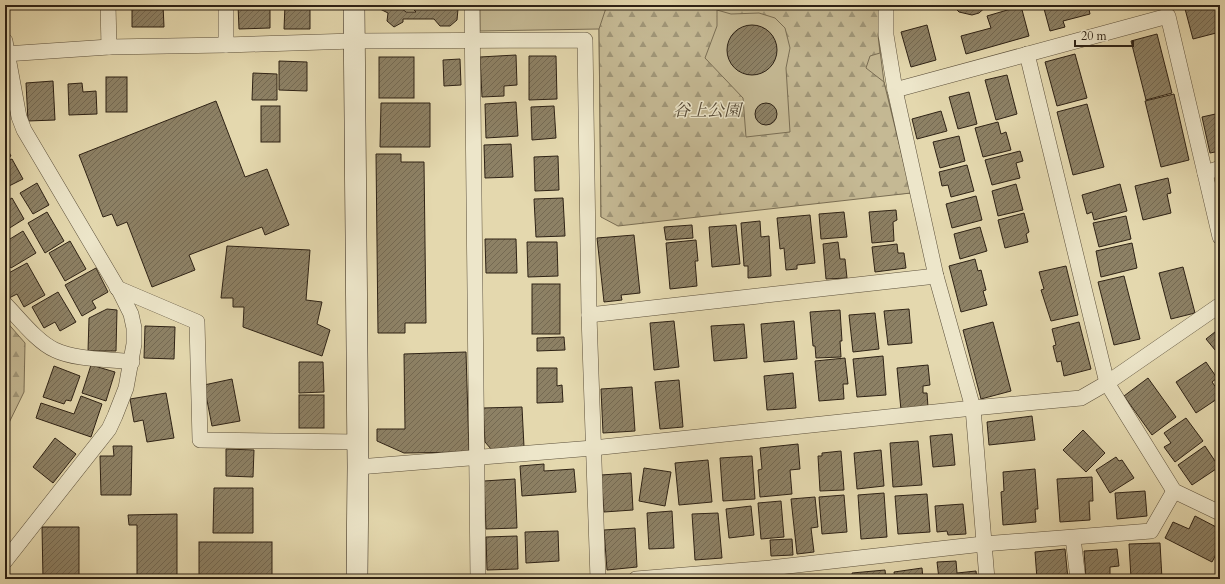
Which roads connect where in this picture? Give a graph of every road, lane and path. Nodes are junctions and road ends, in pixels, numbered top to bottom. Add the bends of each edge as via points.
1 (108, 5) edge
2 (226, 5) edge
3 (354, 5) edge
4 (472, 5) edge
5 (886, 5) edge
6 (472, 40) junction
7 (354, 41) junction
8 (226, 45) junction
9 (108, 47) junction
10 (6, 50) edge
11 (1027, 54) junction
12 (894, 90) junction
13 (1220, 168) edge
14 (1205, 172) junction
15 (1220, 237) edge
16 (936, 276) junction
17 (117, 288) junction
18 (5, 304) edge
19 (1220, 305) edge
20 (589, 315) junction
21 (132, 362) junction
22 (1107, 383) junction
23 (973, 408) junction
24 (358, 442) junction
25 (593, 448) junction
26 (477, 459) junction
27 (358, 467) junction
28 (1174, 491) junction
29 (1220, 513) edge
30 (1073, 538) junction
31 (984, 544) junction
32 (5, 561) edge
33 (771, 574) edge
34 (357, 579) edge
35 (478, 579) edge
36 (598, 579) edge
37 (636, 579) edge
38 (987, 579) edge
39 (1078, 579) edge

1 - 9 street
2 - 8 street
3 - 7 street
4 - 6 street
5 - 12 street via 886,35
6 - 7 street
6 - 20 street via 585,40
6 - 26 street
7 - 8 street
7 - 24 street
8 - 9 street
9 - 10 street
10 - 17 street via 19,117 24,130
11 - 12 street
11 - 14 street via 1168,16
11 - 22 street
12 - 16 street
13 - 14 street
14 - 15 street
16 - 20 street
16 - 23 street
17 - 21 street via 131,314 134,328
17 - 24 street via 197,322 200,440
18 - 21 street via 54,349 66,354
19 - 22 street
20 - 25 street
21 - 32 street via 126,388 109,429
22 - 23 street via 1081,398
22 - 28 street
23 - 25 street
23 - 31 street
24 - 27 street
25 - 26 street
25 - 36 street
26 - 27 street
26 - 35 street
27 - 34 street
28 - 29 street
28 - 30 street via 1151,531
30 - 31 street
30 - 39 street
31 - 33 street
31 - 38 street
33 - 37 street

